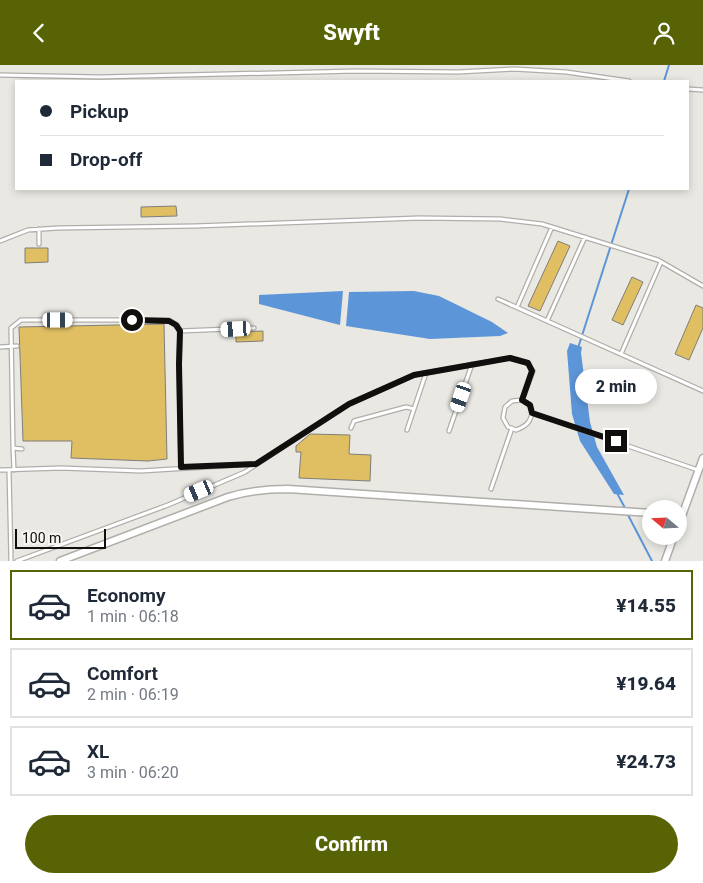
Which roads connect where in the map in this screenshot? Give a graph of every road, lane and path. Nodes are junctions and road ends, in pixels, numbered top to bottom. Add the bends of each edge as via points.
1 (0, 75) edge
2 (622, 80) edge
3 (689, 89) edge
4 (703, 90) edge
5 (552, 227) junction
6 (39, 229) junction
7 (585, 237) junction
8 (0, 241) edge
9 (39, 244) dead end
10 (661, 262) junction
11 (703, 286) edge
12 (498, 299) dead end
13 (518, 305) dead end
14 (547, 321) junction
15 (254, 327) dead end
16 (180, 331) junction
17 (11, 346) junction
18 (0, 347) edge
19 (17, 347) dead end
20 (621, 353) junction
21 (473, 363) junction
22 (426, 372) junction
23 (703, 391) edge
24 (522, 400) junction
25 (414, 409) junction
26 (532, 413) junction
27 (351, 427) dead end
28 (512, 428) junction
29 (407, 429) dead end
30 (449, 431) dead end
31 (13, 448) junction
32 (22, 449) dead end
33 (703, 458) edge
34 (256, 464) junction
35 (181, 467) junction
36 (0, 470) edge
37 (12, 470) junction
38 (698, 471) junction
39 (491, 489) dead end
40 (686, 500) edge
41 (642, 512) edge
42 (671, 545) edge
43 (666, 558) edge
44 (11, 561) edge
45 (17, 561) edge
46 (60, 561) edge

1 - 2 lane via 100,77 514,69
3 - 4 lane
5 - 6 lane via 500,219 419,218
5 - 7 lane
5 - 13 lane
6 - 8 lane
6 - 9 lane
7 - 10 lane
7 - 14 lane
10 - 11 lane
10 - 20 lane
12 - 14 lane
14 - 20 lane
15 - 16 lane
16 - 17 lane via 169,321 21,320 11,329
16 - 35 lane
17 - 18 lane
17 - 19 lane
17 - 31 lane
20 - 23 lane
21 - 22 lane
21 - 24 lane via 510,358 528,363 532,371
21 - 30 lane
22 - 25 lane
22 - 34 lane via 349,404
24 - 26 lane via 530,405
24 - 28 lane via 512,401 505,407 503,417
25 - 27 lane via 406,407 354,421
25 - 29 lane
26 - 28 lane via 525,426 516,430
26 - 38 lane
28 - 39 lane
31 - 32 lane
31 - 37 lane
33 - 38 street
34 - 35 lane
34 - 45 lane via 168,505
35 - 37 lane via 141,471 61,467
36 - 37 lane
37 - 44 lane
38 - 40 street
41 - 46 street via 260,489 228,497
42 - 43 street

